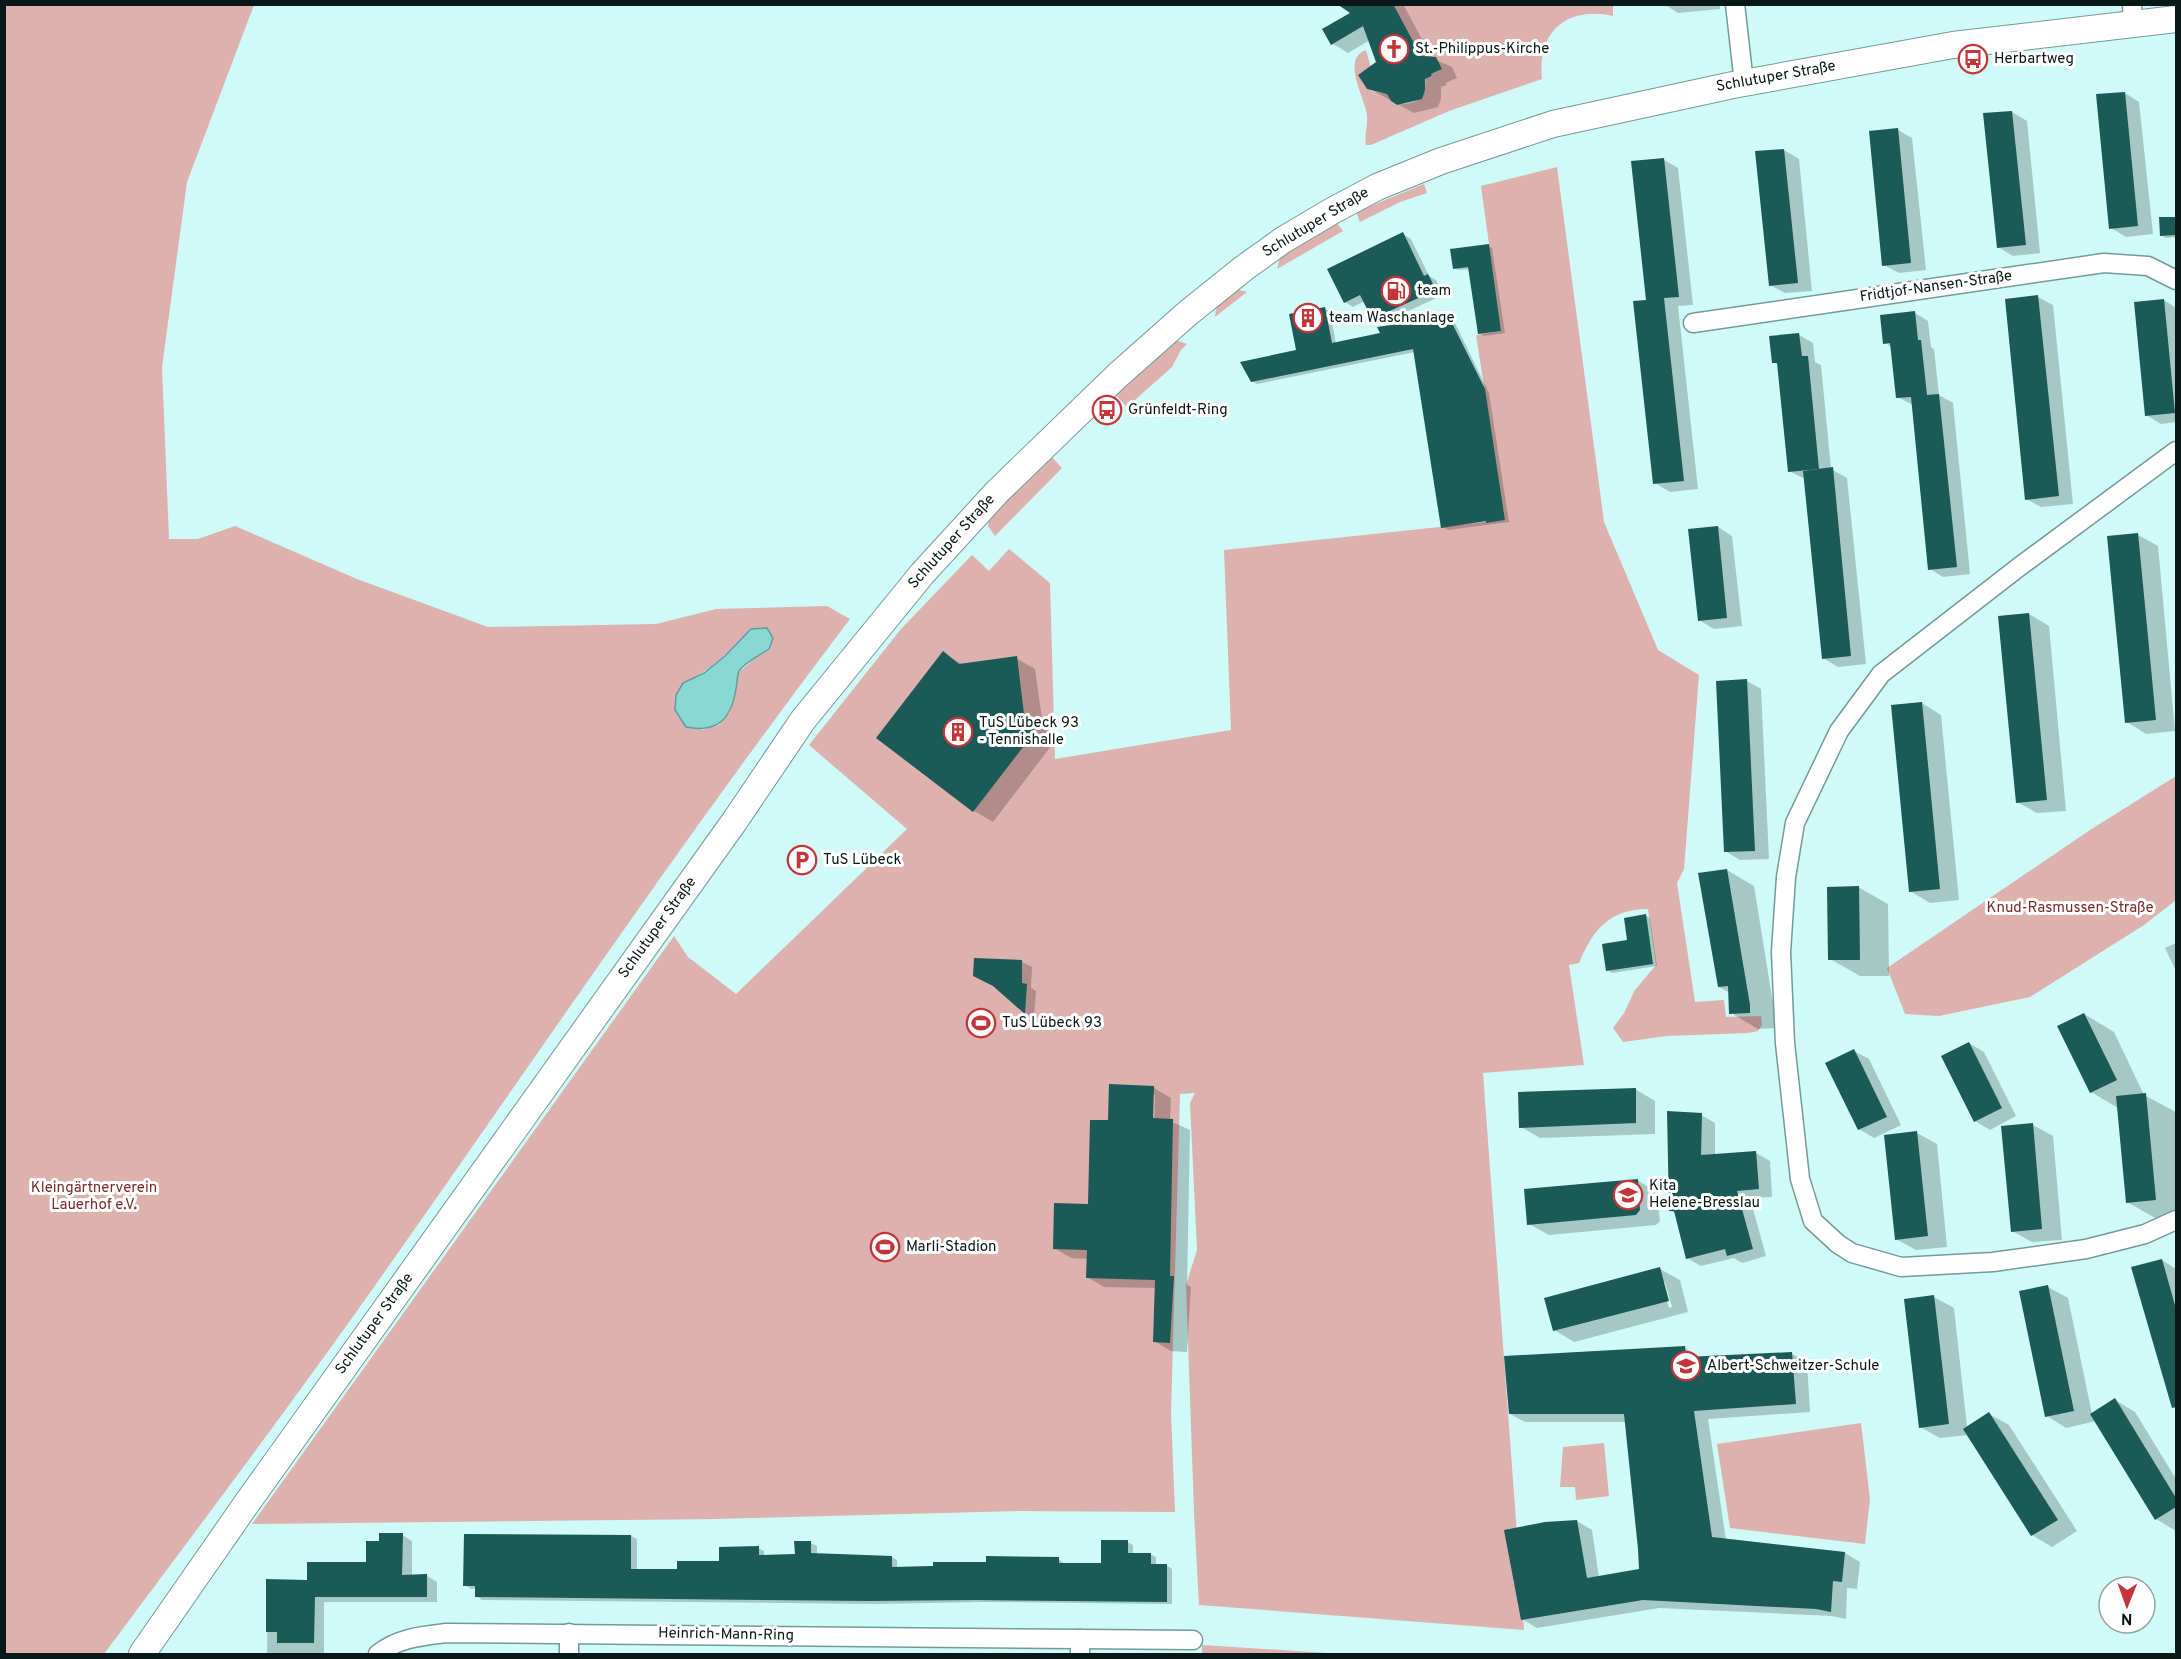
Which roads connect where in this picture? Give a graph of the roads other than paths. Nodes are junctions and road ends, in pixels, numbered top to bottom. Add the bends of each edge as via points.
1 (1735, 4) edge
2 (2132, 14) edge
3 (2176, 19) edge
4 (1744, 82) junction
5 (2176, 280) edge
6 (1693, 323) dead end
7 (2176, 451) edge
8 (2176, 1220) edge
9 (569, 1634) junction
10 (1193, 1640) dead end
11 (1080, 1647) edge
12 (142, 1654) edge
13 (378, 1654) edge
14 (569, 1654) edge

1 - 4 street
2 - 3 main road, Schlutuper Straße
2 - 4 main road, Schlutuper Straße
4 - 12 main road, Schlutuper Straße via 1553,124 1377,187 1283,240 1244,268 1171,328 1038,451 922,573 803,720
5 - 6 street, Fridtjof-Nansen-Straße via 2148,266 2104,263
7 - 8 street via 1881,674 1839,731 1794,824 1781,952 1785,1043 1800,1179 1813,1221 1851,1253 1901,1267 1993,1262 2085,1249 2145,1234
9 - 11 street, Heinrich-Mann-Ring
9 - 13 street, Heinrich-Mann-Ring via 416,1636
9 - 14 street
10 - 11 street, Heinrich-Mann-Ring

